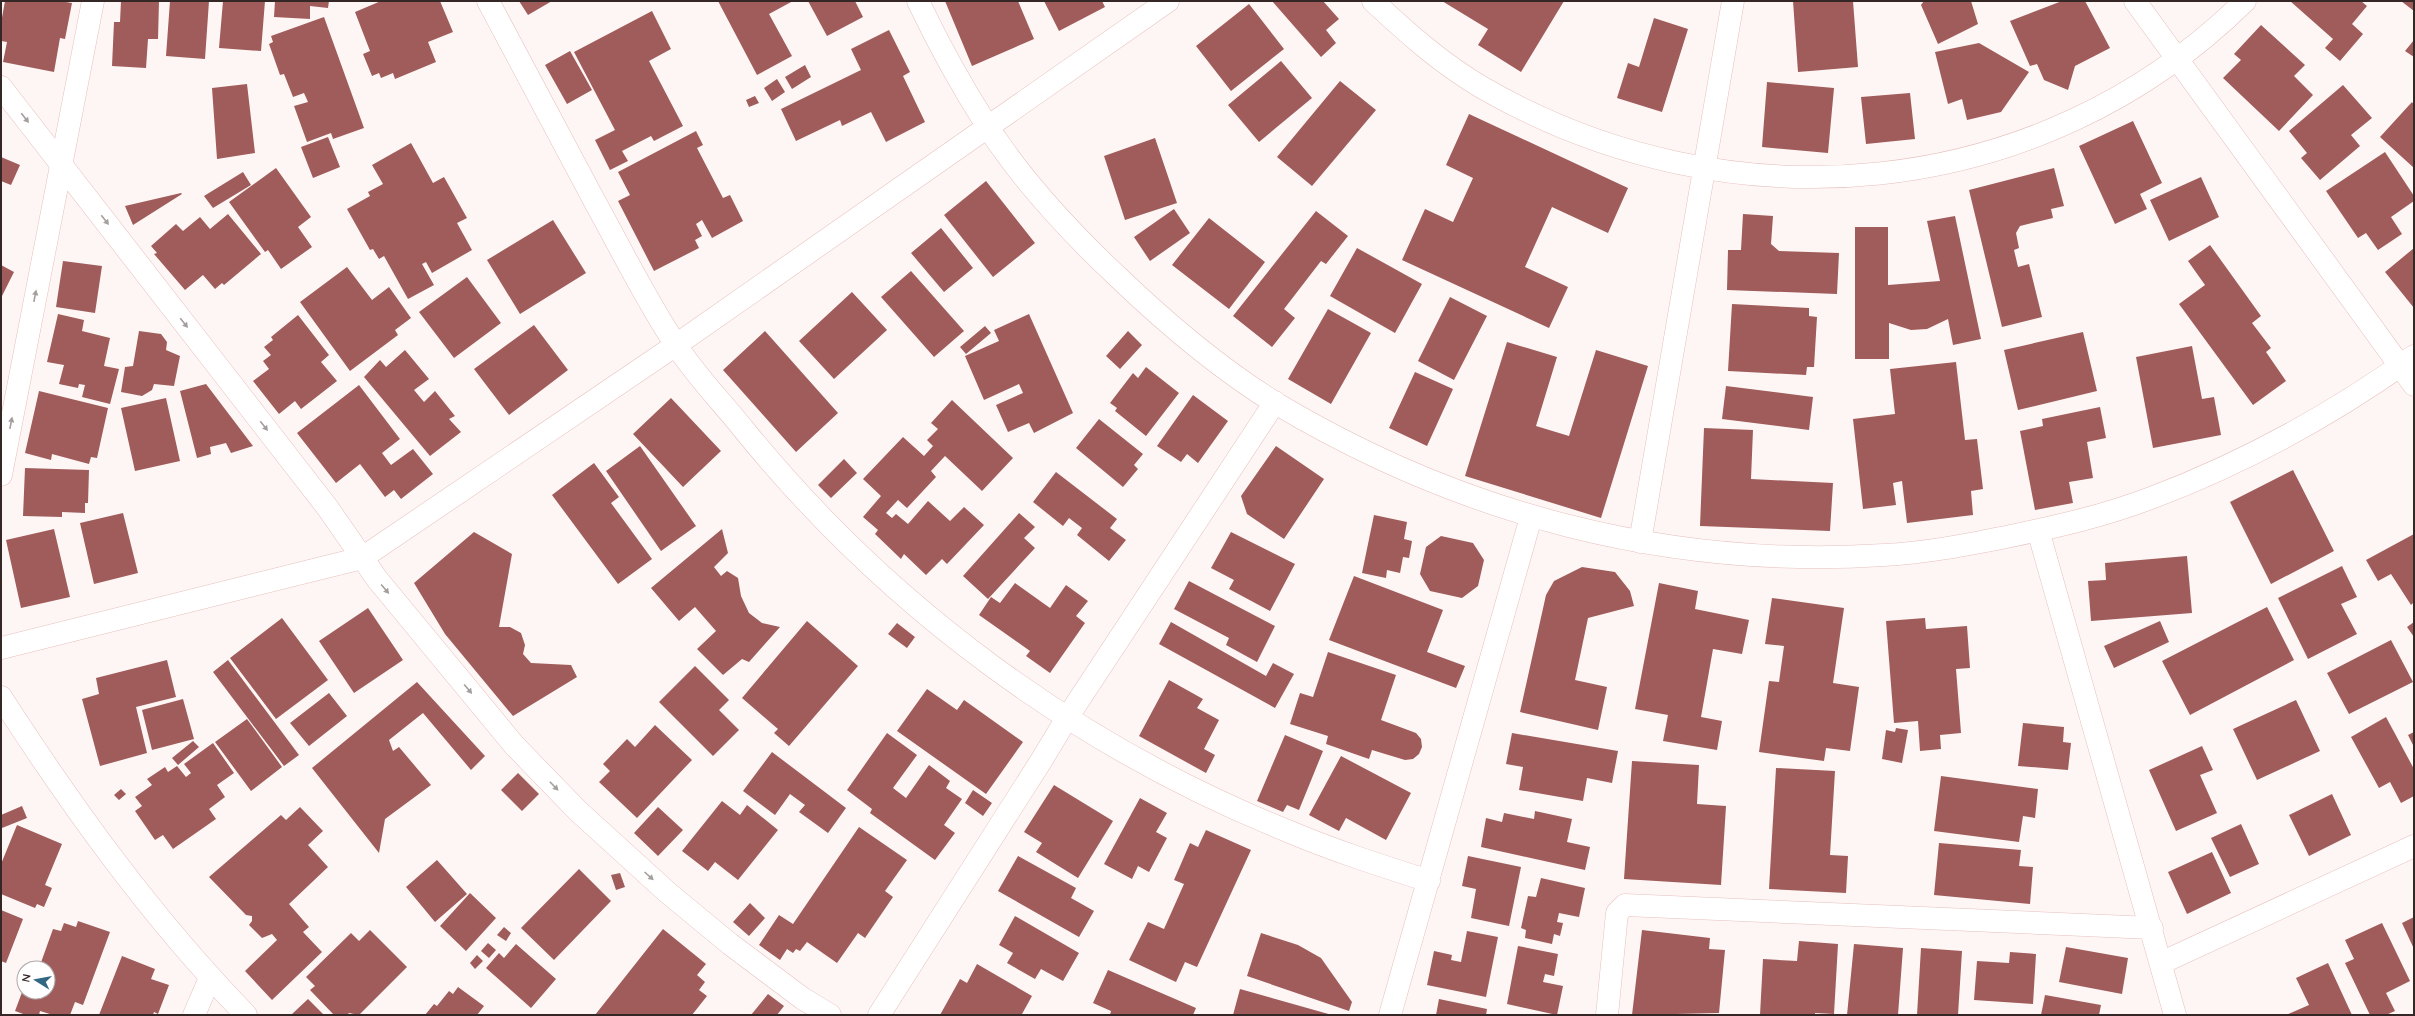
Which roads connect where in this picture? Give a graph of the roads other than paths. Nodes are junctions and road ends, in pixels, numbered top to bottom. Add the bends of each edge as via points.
1 (93, 1) edge
2 (488, 1) edge
3 (918, 1) edge
4 (1168, 1) edge
5 (1373, 1) edge
6 (1733, 1) edge
7 (2135, 1) edge
8 (2245, 1) edge
9 (2177, 59) junction
10 (1, 87) edge
11 (988, 127) junction
12 (60, 163) junction
13 (1704, 169) junction
14 (676, 345) junction
15 (2407, 361) edge
16 (2414, 385) edge
17 (1275, 402) junction
18 (1, 475) edge
19 (1531, 517) junction
20 (2038, 530) junction
21 (1640, 542) junction
22 (362, 558) junction
23 (1, 648) edge
24 (1, 697) edge
25 (1067, 718) junction
26 (2414, 846) edge
27 (1428, 882) junction
28 (2152, 928) junction
29 (2161, 963) junction
30 (210, 978) junction
31 (194, 1015) edge
32 (246, 1015) edge
33 (830, 1015) edge
34 (879, 1015) edge
35 (1390, 1015) edge
36 (1607, 1015) edge
37 (2175, 1015) edge

1 - 12 street
2 - 14 street via 644,292
3 - 11 street
4 - 11 street
5 - 13 street via 1442,61 1526,111 1574,132 1649,157
6 - 13 street
7 - 9 street
8 - 9 street
9 - 13 street via 2126,92 2076,118 2030,137 1940,164 1897,172 1811,178
9 - 15 street
10 -> 12 street
11 - 14 street
11 - 17 street via 1021,172 1097,257 1183,335
18 -> 12 street
12 -> 22 street via 322,501
13 - 21 street
14 - 22 street
14 - 25 street via 771,463 826,523 944,629 1010,681
15 - 16 street
15 - 20 street via 2288,436 2194,481 2146,500
17 - 19 street via 1360,449 1409,472 1452,490
17 - 25 street
19 - 21 street
19 - 27 street
20 - 21 street via 1935,549 1840,557 1736,555
20 - 28 street
22 - 23 street
22 -> 33 street via 514,744 578,811 667,892 730,944 802,998
24 - 30 street via 50,774 101,845 153,912
25 - 27 street via 1112,746 1223,803 1290,832
25 - 34 street
26 - 29 street
27 - 35 street
28 - 29 street
28 - 36 street via 1625,905 1617,912
29 - 37 street
30 - 31 street
30 - 32 street

